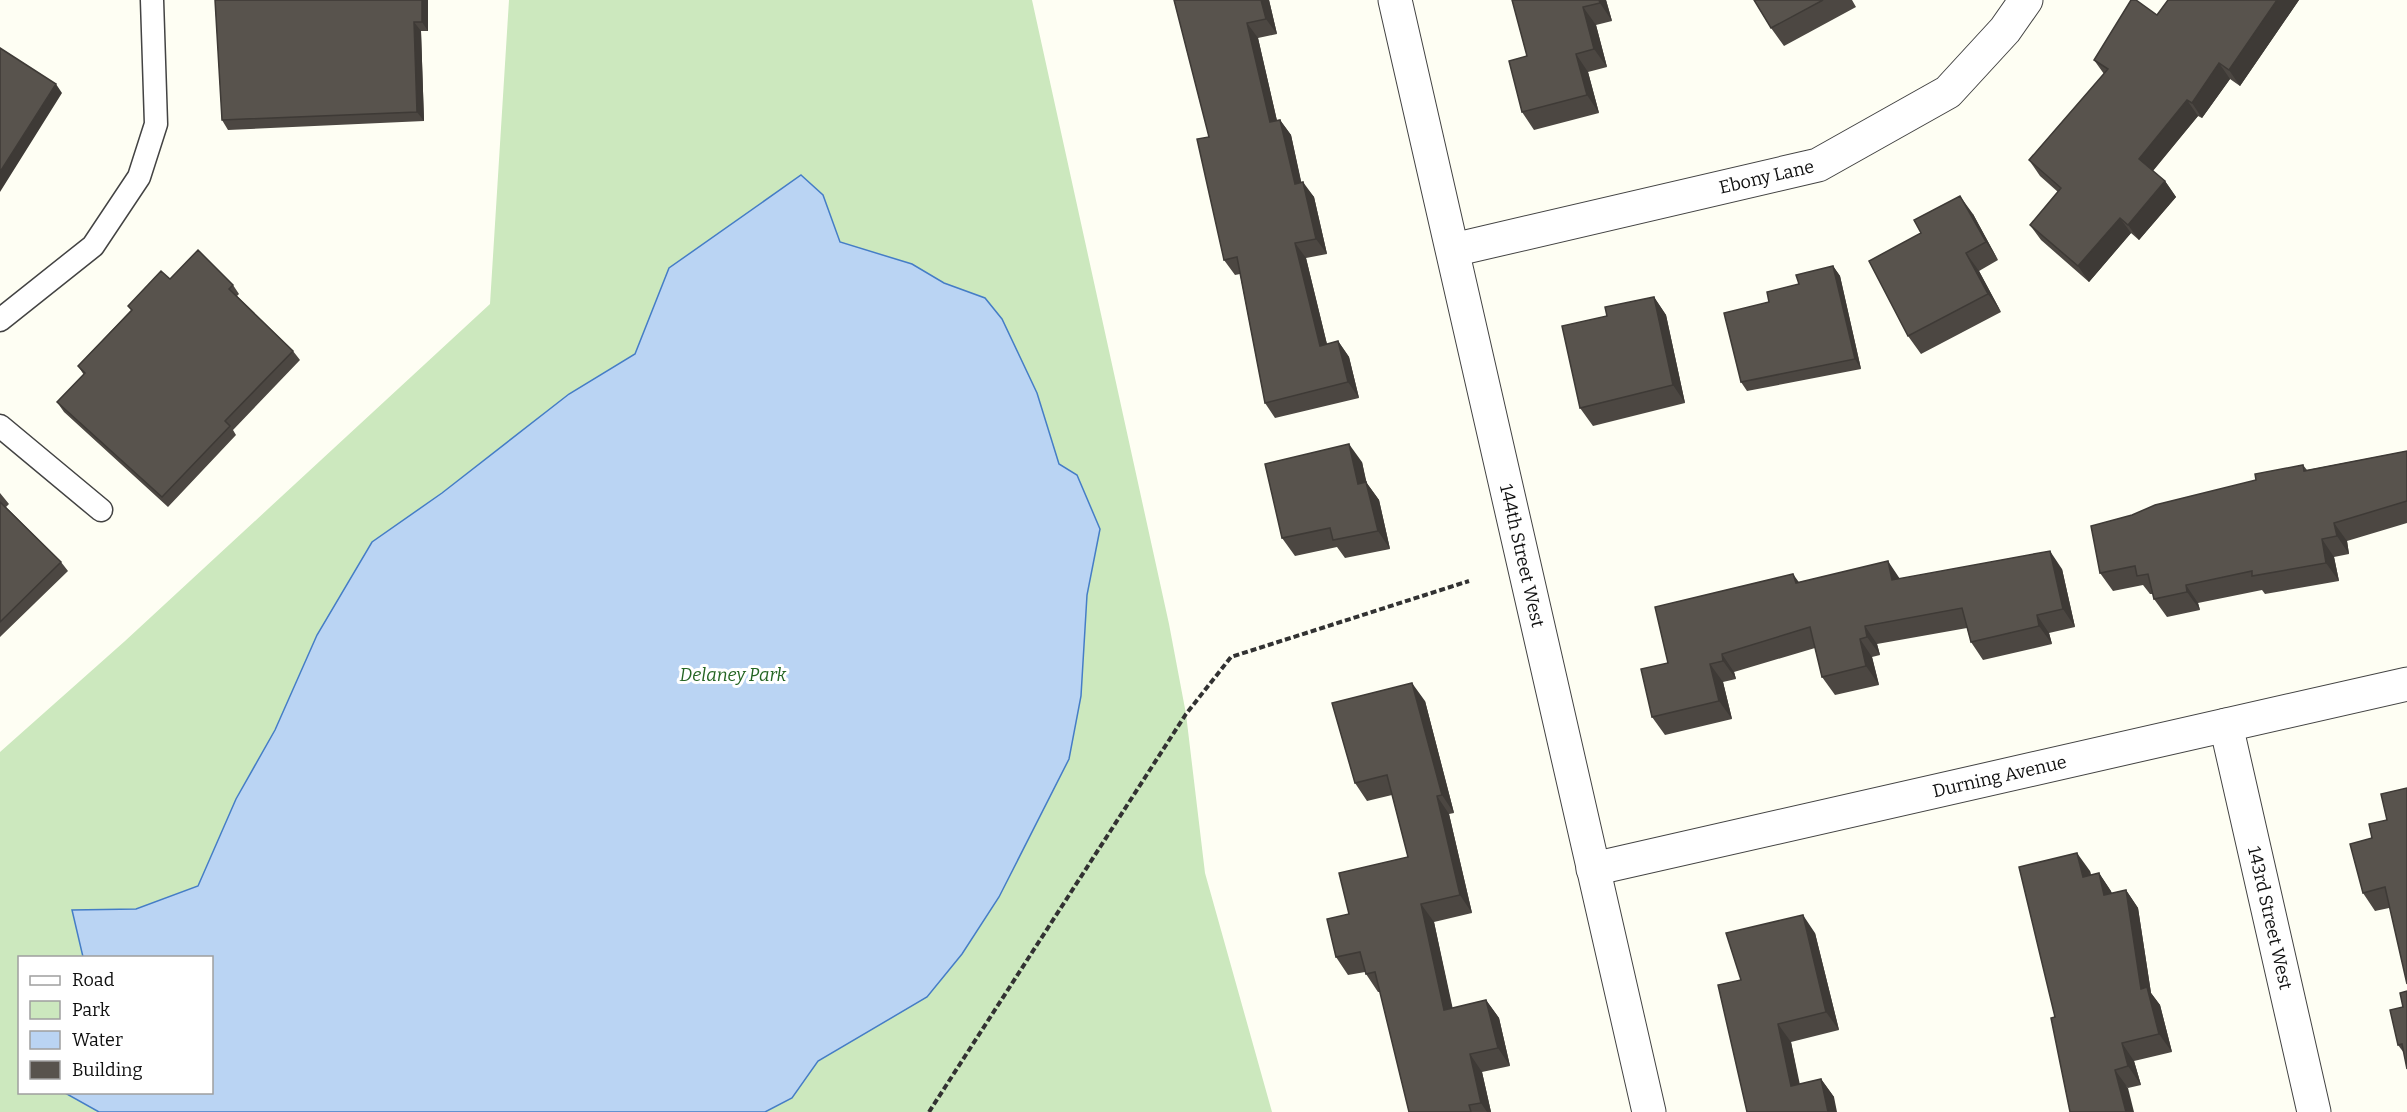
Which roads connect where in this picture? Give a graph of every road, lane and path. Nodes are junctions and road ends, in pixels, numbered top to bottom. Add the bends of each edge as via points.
1 (152, 0) edge
2 (1395, 0) edge
3 (2026, 0) edge
4 (1452, 249) junction
5 (0, 320) edge
6 (0, 426) edge
7 (101, 510) dead end
8 (1469, 581) dead end
9 (2407, 684) edge
10 (2226, 725) junction
11 (1593, 869) junction
12 (929, 1112) edge
13 (1649, 1112) edge
14 (2314, 1112) edge

1 - 5 lane via 156,123 139,177 93,246
2 - 4 street, 144th Street West
3 - 4 street, Ebony Lane via 2005,30 1948,92 1818,165
4 - 11 street, 144th Street West
6 - 7 lane
8 - 12 path via 1231,657 1186,714
9 - 10 street, Durning Avenue
10 - 11 street, Durning Avenue
10 - 14 street, 143rd Street West
11 - 13 street, 144th Street West

